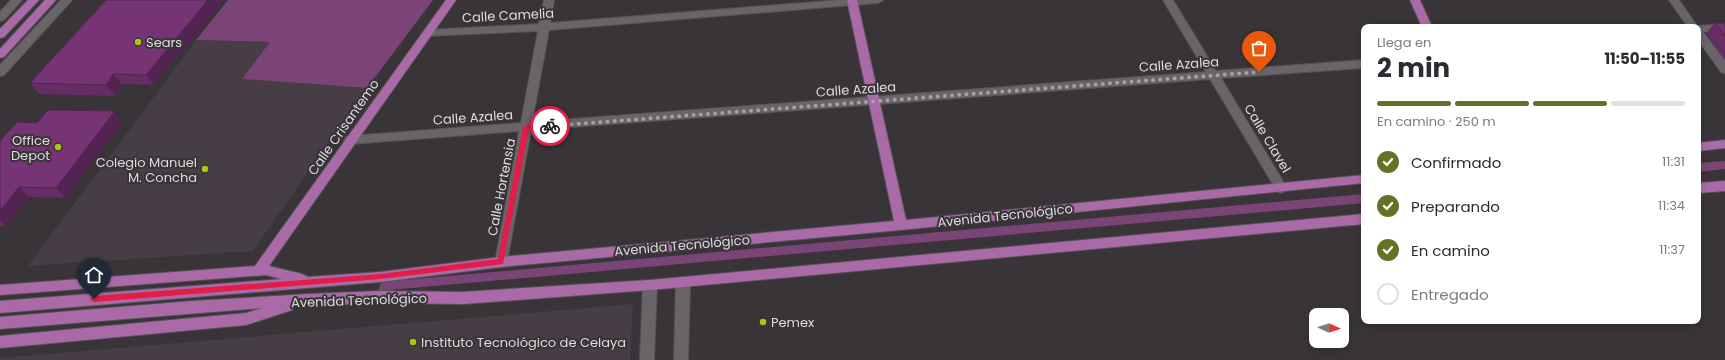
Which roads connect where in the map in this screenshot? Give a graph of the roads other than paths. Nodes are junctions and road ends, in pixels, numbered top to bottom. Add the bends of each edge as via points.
1 (17, 0) edge
2 (34, 0) edge
3 (52, 0) edge
4 (66, 0) edge
5 (451, 0) edge
6 (549, 0) edge
7 (878, 0) edge
8 (1168, 0) edge
9 (1415, 0) edge
10 (1674, 0) edge
11 (852, 1) edge
12 (0, 18) edge
13 (1427, 24) edge
14 (1691, 24) edge
15 (545, 27) junction
16 (1725, 27) edge
17 (1701, 30) edge
18 (427, 33) junction
19 (0, 35) edge
20 (1701, 37) edge
21 (0, 55) edge
22 (1361, 64) edge
23 (1725, 69) edge
24 (0, 72) edge
25 (1214, 76) junction
26 (875, 101) junction
27 (526, 127) junction
28 (350, 140) junction
29 (1725, 144) edge
30 (1701, 147) edge
31 (1361, 179) edge
32 (1725, 186) edge
33 (1281, 188) junction
34 (1701, 188) edge
35 (1361, 219) edge
36 (901, 225) junction
37 (501, 262) junction
38 (258, 271) junction
39 (313, 282) junction
40 (683, 282) junction
41 (650, 285) junction
42 (0, 290) edge
43 (308, 300) junction
44 (0, 307) edge
45 (0, 323) edge
46 (0, 342) edge
47 (647, 360) edge
48 (680, 360) edge

1 - 12 street
2 - 19 main road
3 - 21 main road
4 - 24 street
5 - 18 main road, Calle Crisantemo
6 - 15 street, Calle Hortensia
7 - 11 street, Calle Camelia
8 - 25 street, Calle Clavel
9 - 13 main road
10 - 14 street
11 - 15 street, Calle Camelia
11 - 26 main road
15 - 18 street, Calle Camelia
15 - 27 street, Calle Hortensia
16 - 17 street
18 - 28 main road, Calle Crisantemo
20 - 23 street
22 - 25 street, Calle Azalea
25 - 26 street, Calle Azalea
25 - 33 street, Calle Clavel
26 - 27 street, Calle Azalea
26 - 36 main road
27 - 28 street, Calle Azalea
27 - 37 street, Calle Hortensia
28 - 38 main road, Calle Crisantemo
29 - 30 main road
31 - 33 main road, Avenida Tecnológico
32 - 34 main road
33 - 36 main road, Avenida Tecnológico
35 - 40 main road, Avenida Tecnológico
36 - 37 main road, Avenida Tecnológico
37 - 39 main road, Avenida Tecnológico
38 - 39 main road via 266,270
38 - 42 main road
39 - 44 main road, Avenida Tecnológico
40 - 41 main road, Avenida Tecnológico
40 - 48 street
41 - 43 main road, Avenida Tecnológico via 462,298 380,297
41 - 47 street
43 - 45 main road, Avenida Tecnológico
43 - 46 main road via 246,319

